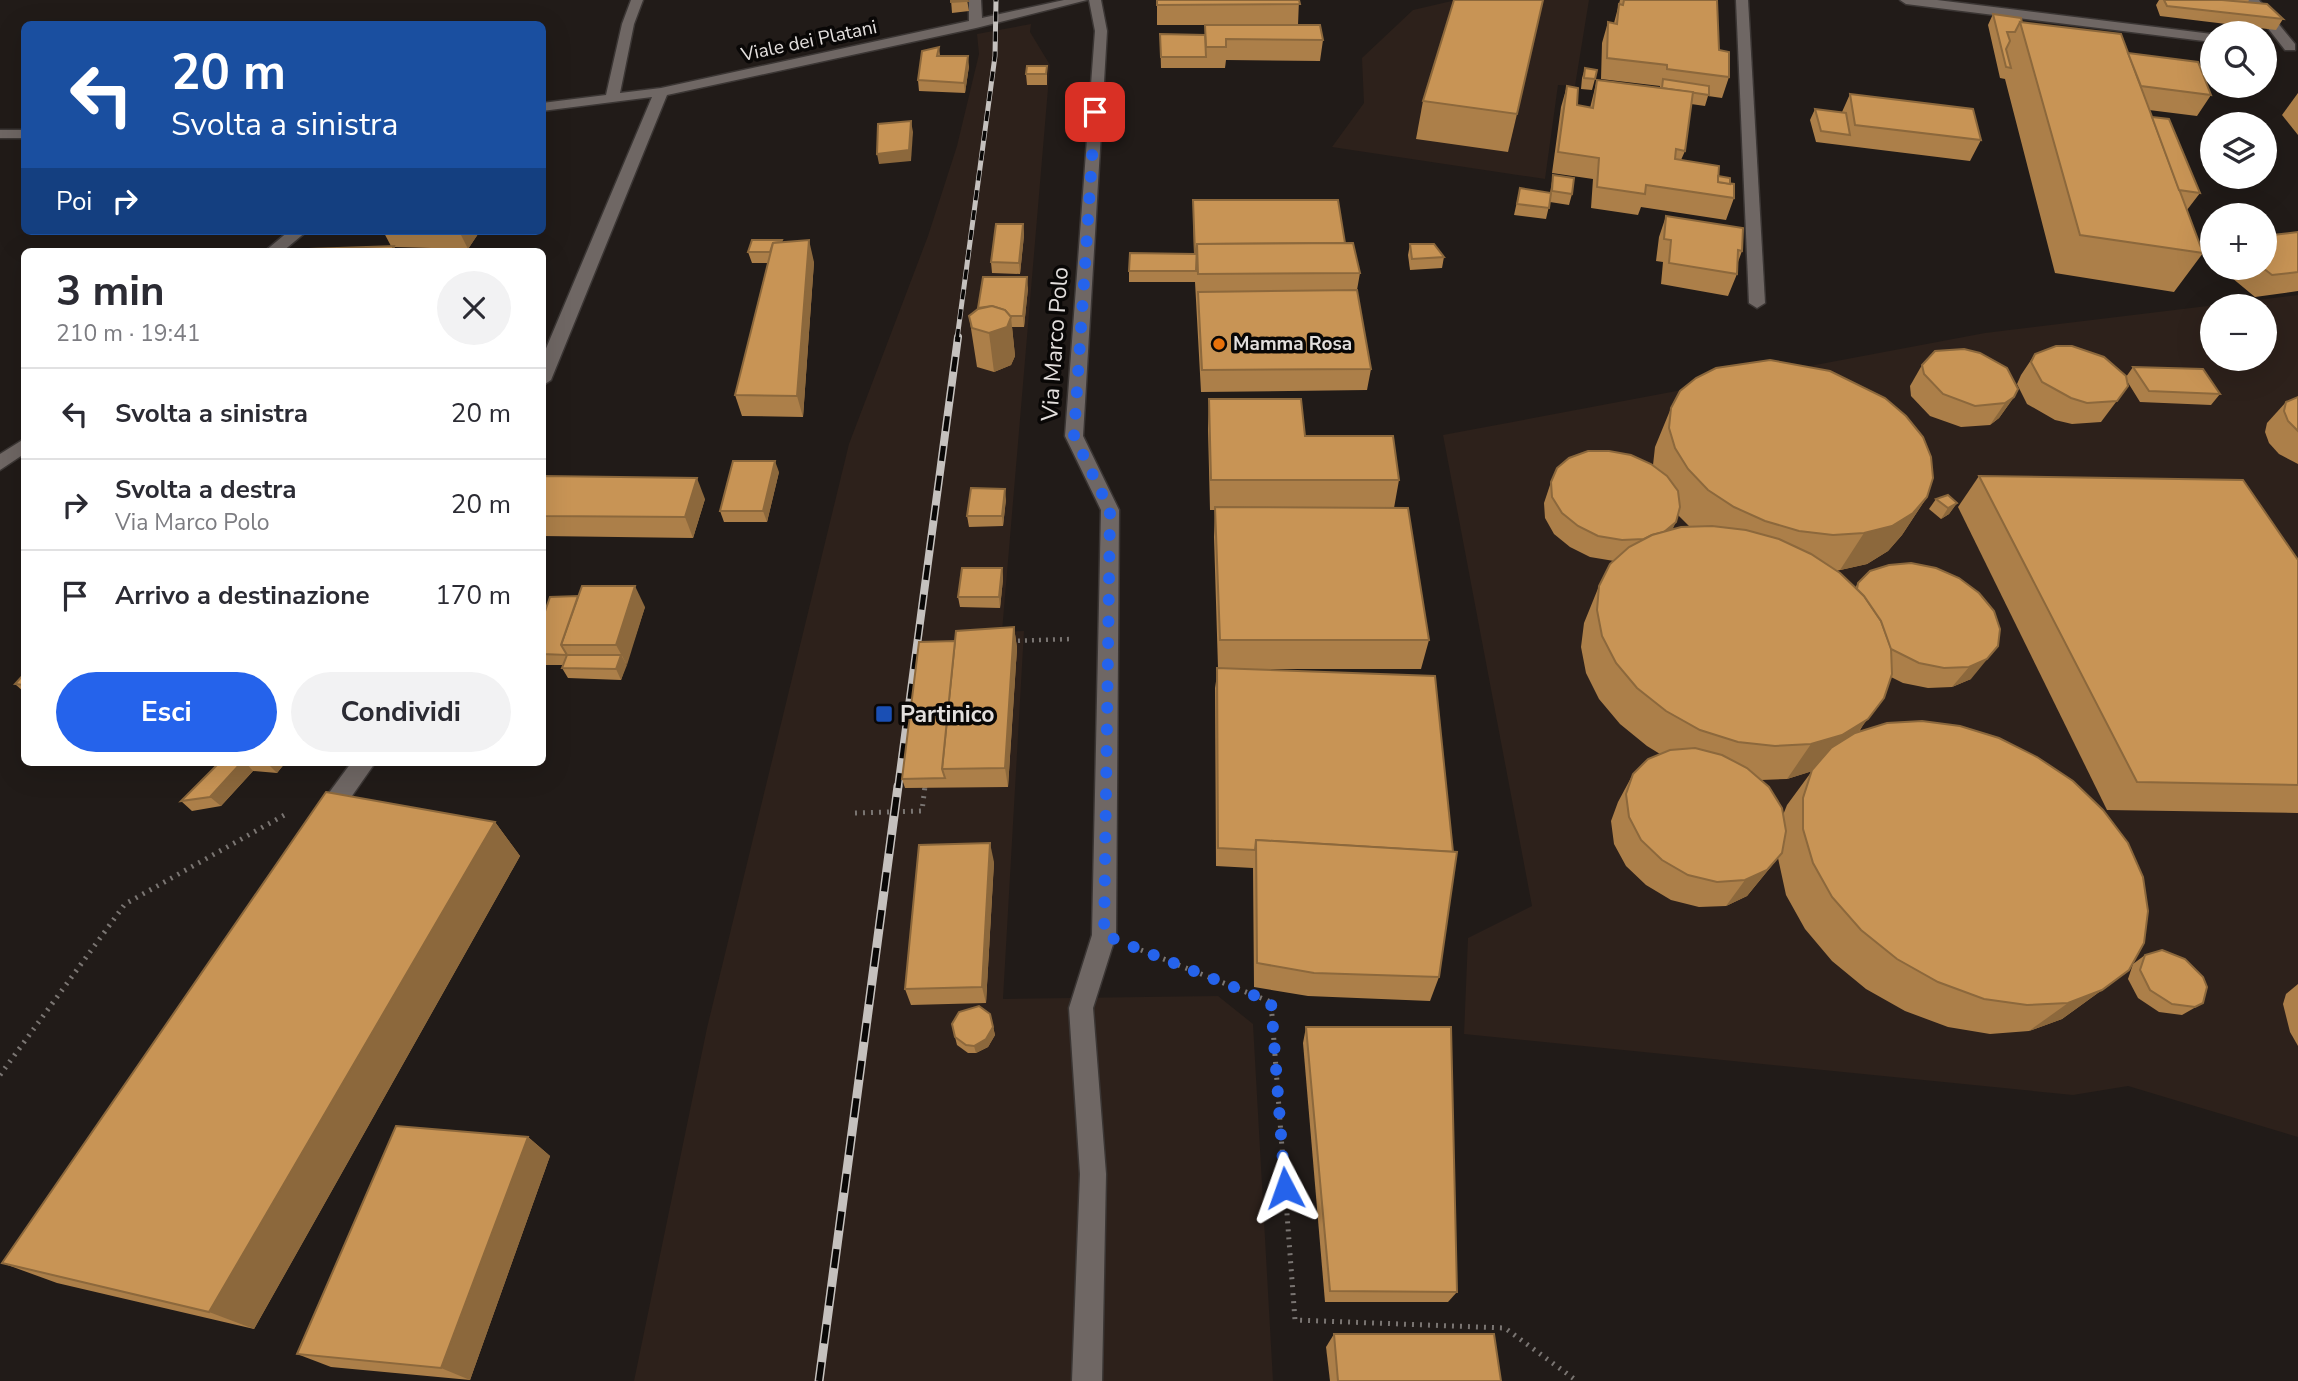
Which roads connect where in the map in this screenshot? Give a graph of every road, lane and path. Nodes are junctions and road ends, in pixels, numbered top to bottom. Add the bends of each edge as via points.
1 (638, 0) edge
2 (975, 0) edge
3 (1081, 0) edge
4 (1095, 0) edge
5 (1742, 0) edge
6 (1906, 0) edge
7 (2252, 0) edge
8 (976, 24) junction
9 (2200, 36) edge
10 (2294, 48) edge
11 (661, 92) junction
12 (612, 99) junction
13 (546, 107) edge
14 (0, 134) edge
15 (21, 134) edge
16 (294, 235) edge
17 (277, 248) edge
18 (1757, 303) dead end
19 (546, 370) edge
20 (21, 447) edge
21 (0, 464) edge
22 (1108, 638) junction
23 (1000, 642) edge
24 (362, 766) edge
25 (927, 773) edge
26 (295, 809) dead end
27 (855, 813) dead end
28 (308, 838) edge
29 (1104, 935) junction
30 (0, 1075) edge
31 (1087, 1381) edge
32 (1577, 1381) edge

1 - 12 street via 628,24
2 - 8 street
3 - 8 street, Viale dei Platani
4 - 22 street, Via Marco Polo via 1101,31 1074,436 1110,510
5 - 18 street
6 - 9 street
7 - 10 street
8 - 11 street, Viale dei Platani
11 - 12 street, Viale dei Platani
11 - 19 street
12 - 13 street, Viale dei Platani
14 - 15 street
16 - 17 street
20 - 21 street
22 - 23 path
22 - 29 street, Via Marco Polo
24 - 28 street
25 - 27 path via 922,811
26 - 30 path via 125,904
29 - 31 street, Via Marco Polo via 1081,1008 1093,1174
29 - 32 path via 1271,1002 1295,1320 1505,1328

